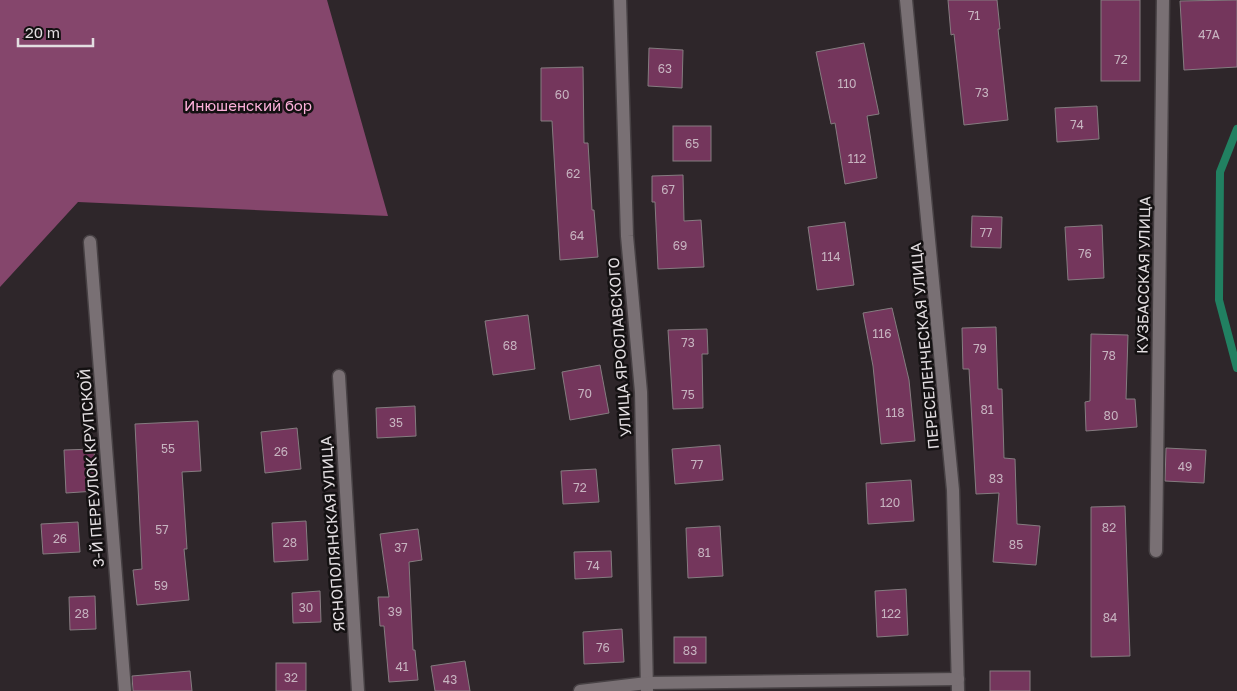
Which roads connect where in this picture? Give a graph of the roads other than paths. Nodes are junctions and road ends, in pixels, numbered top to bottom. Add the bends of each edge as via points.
1 (620, 0) edge
2 (906, 0) edge
3 (1164, 0) edge
4 (90, 242) dead end
5 (339, 376) dead end
6 (1156, 551) dead end
7 (958, 685) edge
8 (647, 687) edge
9 (125, 691) edge
10 (358, 691) edge
11 (580, 691) edge

1 - 8 street, УЛИЦА ЯРОСЛАВСКОГО via 626,236 641,392
2 - 7 street, ПЕРЕСЕЛЕНЧЕСКАЯ УЛИЦА via 954,490
3 - 6 street, КУЗБАССКАЯ УЛИЦА
4 - 9 street, 3-Й ПЕРЕУЛОК КРУПСКОЙ
5 - 10 street, ЯСНОПОЛЯНСКАЯ УЛИЦА
7 - 8 street
8 - 11 street

